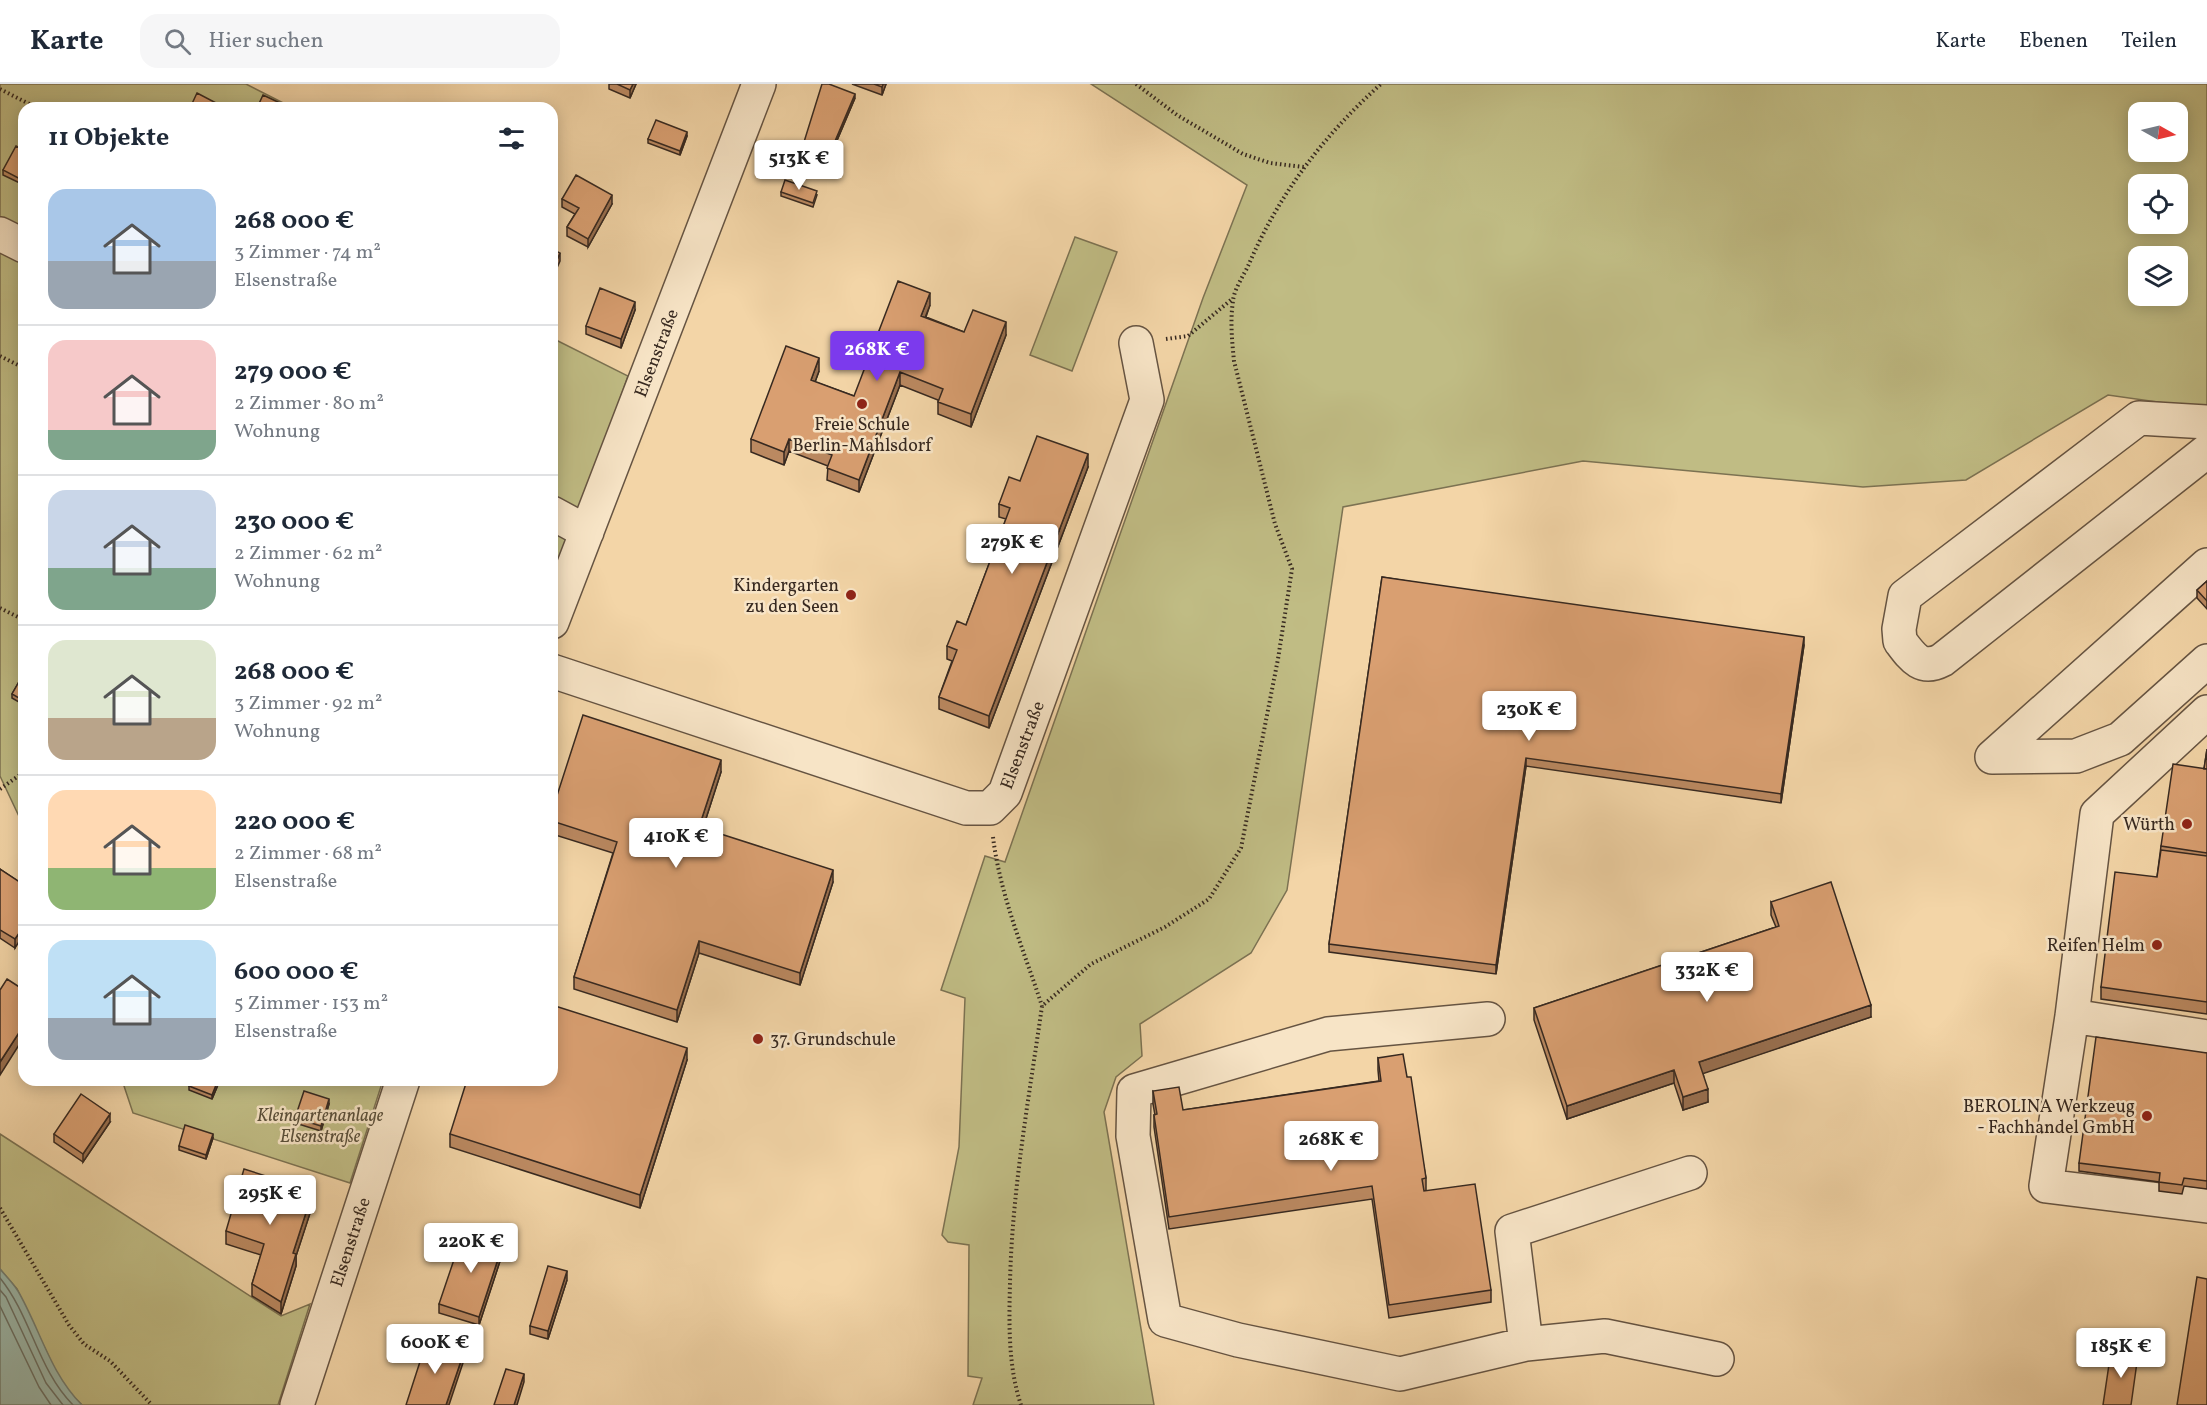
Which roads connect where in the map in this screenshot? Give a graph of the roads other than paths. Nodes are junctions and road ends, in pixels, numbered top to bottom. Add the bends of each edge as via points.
1 (759, 84) edge
2 (0, 234) edge
3 (18, 243) edge
4 (1136, 344) road end
5 (2207, 422) edge
6 (2207, 451) edge
7 (558, 516) edge
8 (587, 532) junction
9 (2207, 565) edge
10 (558, 607) edge
11 (2207, 661) edge
12 (558, 673) edge
13 (2207, 712) edge
14 (2072, 1016) junction
15 (1488, 1019) dead end
16 (2207, 1037) edge
17 (401, 1086) edge
18 (1690, 1173) dead end
19 (2207, 1206) edge
20 (1526, 1344) junction
21 (1717, 1359) dead end
22 (297, 1405) edge

1 - 8 street, Elsenstraße
2 - 3 street
4 - 12 street, Elsenstraße via 1147,400 1005,793 990,808 966,808
5 - 6 street via 2139,418 1905,597 1900,641 1920,663 1932,665 1942,660
7 - 8 street
8 - 10 street, Elsenstraße
9 - 11 street via 1992,756 2076,756 2120,739
13 - 14 street via 2097,814
14 - 16 street
14 - 19 street via 2046,1186
15 - 20 street via 1328,1034 1134,1091 1133,1136 1165,1320 1238,1340 1400,1374
17 - 22 street, Elsenstraße
18 - 20 street via 1512,1231
20 - 21 street via 1605,1336

